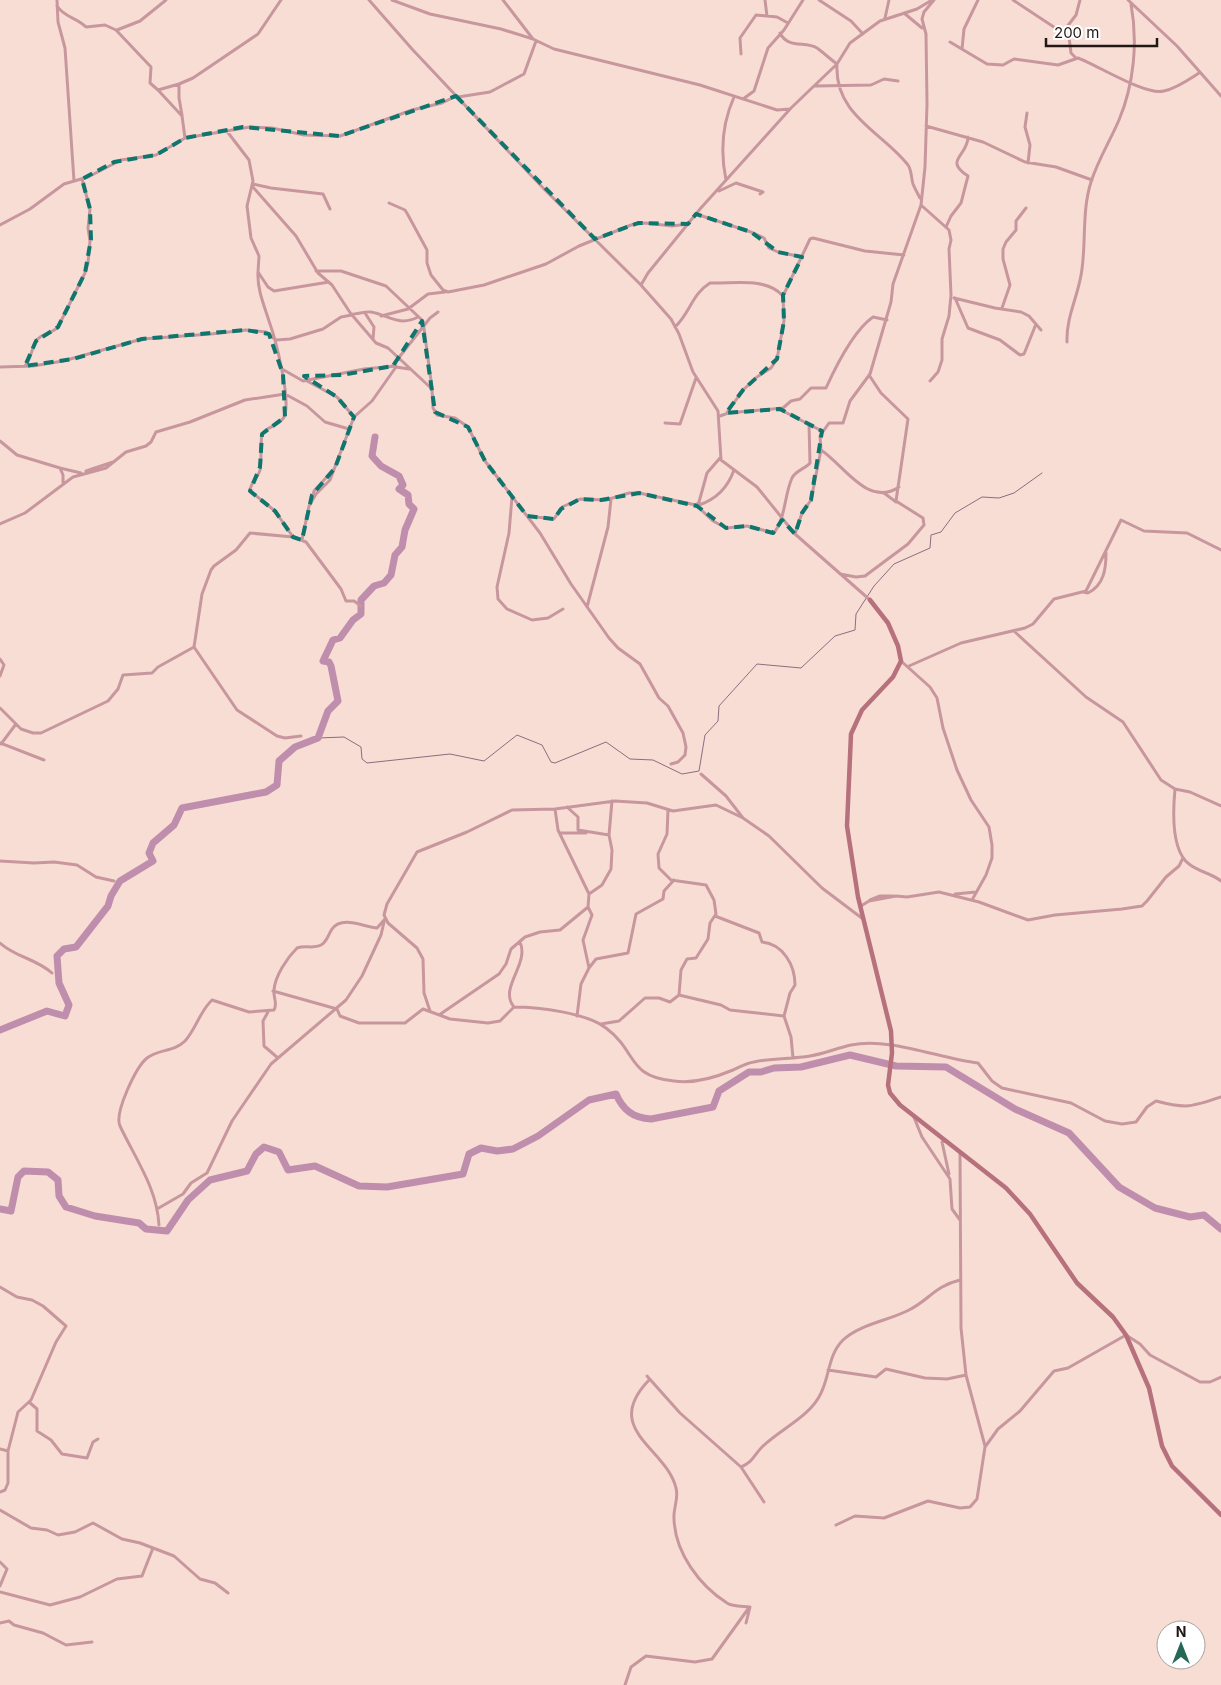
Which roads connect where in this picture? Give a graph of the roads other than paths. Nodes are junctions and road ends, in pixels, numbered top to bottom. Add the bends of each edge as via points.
1 (57, 0) edge
2 (166, 0) edge
3 (281, 0) edge
4 (369, 0) edge
5 (392, 0) edge
6 (503, 0) edge
7 (765, 0) edge
8 (803, 0) edge
9 (819, 0) edge
10 (888, 0) edge
11 (933, 0) edge
12 (978, 0) edge
13 (1013, 0) edge
14 (1080, 0) edge
15 (1128, 0) edge
16 (1132, 4) junction
17 (57, 6) junction
18 (904, 13) junction
19 (767, 16) junction
20 (885, 19) junction
21 (788, 23) junction
22 (116, 30) junction
23 (924, 30) junction
24 (1063, 32) junction
25 (780, 33) junction
26 (863, 34) junction
27 (534, 40) junction
28 (950, 42) dead end
29 (962, 49) junction
30 (741, 54) dead end
31 (1075, 57) junction
32 (837, 64) junction
33 (1198, 73) junction
34 (898, 81) dead end
35 (1130, 82) junction
36 (179, 84) junction
37 (832, 84) junction
38 (838, 85) junction
39 (814, 86) junction
40 (839, 89) junction
41 (158, 90) junction
42 (1221, 96) edge
43 (457, 97) junction
44 (734, 97) junction
45 (744, 99) junction
46 (791, 108) junction
47 (777, 110) junction
48 (1027, 113) dead end
49 (182, 116) junction
50 (781, 120) junction
51 (926, 126) junction
52 (226, 130) junction
53 (968, 137) junction
54 (186, 138) junction
55 (1028, 162) junction
56 (82, 179) junction
57 (1092, 180) junction
58 (74, 181) junction
59 (726, 181) junction
60 (252, 185) junction
61 (716, 192) junction
62 (760, 194) dead end
63 (920, 199) junction
64 (389, 203) dead end
65 (921, 205) junction
66 (1026, 208) dead end
67 (330, 209) dead end
68 (696, 214) junction
69 (688, 224) junction
70 (0, 225) edge
71 (946, 228) junction
72 (595, 239) junction
73 (904, 254) junction
74 (802, 256) junction
75 (316, 271) junction
76 (258, 272) junction
77 (329, 282) junction
78 (641, 286) junction
79 (445, 292) junction
80 (783, 294) junction
81 (953, 298) junction
82 (1002, 308) junction
83 (408, 309) junction
84 (364, 312) junction
85 (438, 312) dead end
86 (352, 315) junction
87 (381, 316) junction
88 (418, 317) junction
89 (887, 320) junction
90 (1036, 324) junction
91 (675, 326) junction
92 (423, 328) junction
93 (1041, 330) dead end
94 (274, 338) junction
95 (373, 339) junction
96 (1067, 342) dead end
97 (399, 360) junction
98 (25, 366) junction
99 (395, 366) junction
100 (0, 367) edge
101 (281, 368) junction
102 (410, 369) junction
103 (869, 375) junction
104 (696, 377) junction
105 (307, 380) junction
106 (930, 381) dead end
107 (432, 389) junction
108 (285, 394) junction
109 (780, 409) junction
110 (726, 414) junction
111 (720, 416) junction
112 (354, 417) junction
113 (665, 423) dead end
114 (809, 424) junction
115 (348, 430) junction
116 (822, 431) junction
117 (0, 441) edge
118 (821, 450) junction
119 (720, 458) junction
120 (60, 468) junction
121 (734, 470) junction
122 (82, 473) junction
123 (62, 484) junction
124 (899, 487) junction
125 (884, 493) junction
126 (512, 497) junction
127 (611, 499) junction
128 (699, 503) junction
129 (897, 503) junction
130 (527, 516) junction
131 (782, 520) junction
132 (0, 524) edge
133 (795, 534) junction
134 (293, 537) junction
135 (302, 540) junction
136 (1221, 550) edge
137 (1106, 551) junction
138 (840, 574) junction
139 (1082, 592) junction
140 (870, 600) joint
141 (361, 606) dead end
142 (588, 607) junction
143 (563, 609) dead end
144 (1015, 632) junction
145 (194, 647) junction
146 (0, 658) edge
147 (901, 661) junction
148 (909, 666) junction
149 (0, 676) edge
150 (0, 708) edge
151 (16, 724) junction
152 (301, 736) dead end
153 (1, 744) edge
154 (44, 760) dead end
155 (671, 764) dead end
156 (701, 774) dead end
157 (1175, 789) junction
158 (612, 801) junction
159 (1221, 806) edge
160 (566, 807) junction
161 (555, 808) junction
162 (668, 810) junction
163 (743, 818) junction
164 (559, 833) junction
165 (589, 833) junction
166 (609, 835) junction
167 (1183, 858) junction
168 (0, 861) edge
169 (674, 880) junction
170 (114, 881) dead end
171 (1221, 881) edge
172 (976, 891) junction
173 (947, 893) junction
174 (589, 894) junction
175 (972, 900) junction
176 (861, 906) junction
177 (588, 907) junction
178 (715, 916) junction
179 (384, 921) junction
180 (866, 921) junction
181 (520, 942) junction
182 (0, 943) edge
183 (589, 968) junction
184 (52, 973) dead end
185 (273, 991) junction
186 (679, 995) junction
187 (514, 1007) junction
188 (337, 1009) junction
189 (430, 1011) junction
190 (268, 1012) junction
191 (439, 1015) junction
192 (578, 1016) junction
193 (784, 1016) junction
194 (600, 1023) junction
195 (892, 1045) junction
196 (278, 1058) junction
197 (793, 1058) junction
198 (1221, 1097) edge
199 (912, 1114) junction
200 (945, 1140) junction
201 (960, 1152) junction
202 (950, 1179) junction
203 (157, 1209) junction
204 (960, 1220) junction
205 (159, 1225) dead end
206 (960, 1280) junction
207 (0, 1287) edge
208 (1126, 1335) junction
209 (828, 1370) junction
210 (966, 1375) junction
211 (647, 1376) dead end
212 (1221, 1377) edge
213 (649, 1380) junction
214 (29, 1402) junction
215 (98, 1439) dead end
216 (986, 1447) junction
217 (0, 1449) edge
218 (8, 1451) junction
219 (741, 1467) junction
220 (0, 1492) edge
221 (764, 1502) dead end
222 (0, 1510) edge
223 (1221, 1515) edge
224 (836, 1525) dead end
225 (153, 1548) junction
226 (0, 1562) edge
227 (0, 1586) edge
228 (0, 1592) edge
229 (228, 1593) dead end
230 (750, 1607) junction
231 (0, 1623) edge
232 (746, 1623) dead end
233 (92, 1642) dead end
234 (626, 1685) edge

1 - 17 street
2 - 22 street via 140,21
3 - 36 street via 260,32 210,68
4 - 43 street
5 - 27 street via 430,14 508,30
6 - 27 street
7 - 19 street
8 - 21 street
9 - 26 street via 851,21
10 - 20 street
11 - 18 street
11 - 23 street via 922,18
12 - 29 street via 964,29
13 - 24 street
14 - 24 street via 1076,15
15 - 16 street
16 - 33 street via 1177,46
16 - 35 street via 1134,48
17 - 22 street via 65,16 80,21 86,27 105,26
17 - 58 street via 65,48
18 - 20 street
18 - 23 street
19 - 21 street
19 - 30 street via 756,15 746,27 740,38
20 - 26 street
21 - 25 street
22 - 41 street via 151,67 150,83
23 - 51 street
24 - 31 street via 1069,37 1071,53
25 - 32 street via 783,39 816,48
25 - 45 street via 768,48 754,91
26 - 32 street via 850,43
27 - 43 street via 524,74 490,92
27 - 44 street via 574,55 700,85
28 - 29 street
29 - 31 street via 987,64 1003,65 1014,59 1058,65
31 - 35 street
32 - 38 street
32 - 39 street
33 - 35 street via 1165,91
33 - 42 street
34 - 38 street via 884,79 875,84
35 - 57 street via 1118,122
36 - 41 street
36 - 49 street
37 - 38 street
37 - 39 street
37 - 40 street
38 - 40 street
39 - 46 street
40 - 63 street via 862,124 908,165
41 - 49 street
43 - 52 street via 340,136 304,135 261,127
43 - 72 street
44 - 45 street
44 - 59 street via 724,125 722,158
45 - 47 street
46 - 47 street
46 - 50 street
47 - 50 street
48 - 55 street
49 - 54 street
50 - 59 street
51 - 53 street
51 - 63 street
52 - 54 street
52 - 60 street via 249,160
53 - 55 street
53 - 71 street via 968,144 956,166 968,176 965,193
54 - 56 street via 156,155 121,160
55 - 57 street via 1056,167
56 - 58 street
56 - 98 street via 90,214 85,273 58,327 36,341
57 - 96 street via 1086,207 1082,270 1066,326
58 - 70 street via 64,184 30,209
59 - 61 street
60 - 67 street via 323,194
60 - 75 street via 300,241
60 - 76 street via 247,206 252,238 259,256
61 - 62 street via 736,183 763,191
61 - 68 street
63 - 65 street
64 - 79 street via 405,210 426,250 431,276
65 - 71 street
65 - 73 street
66 - 82 street via 1003,249 1010,285
68 - 69 street
68 - 74 street via 764,238 769,248 778,252
69 - 72 street via 638,223
69 - 78 street
71 - 81 street via 950,235
72 - 78 street
72 - 79 street via 546,264 496,282
73 - 74 street via 865,251 813,238
73 - 89 street via 892,284
74 - 80 street
75 - 77 street
75 - 83 street via 341,271 386,286
76 - 77 street via 274,291
76 - 94 street via 258,287
77 - 86 street
78 - 91 street
79 - 83 street via 428,294
80 - 91 street via 756,283 710,283 693,298 686,314
80 - 110 street via 784,321 777,360 756,377
81 - 82 street
81 - 90 street via 968,328 1000,340 1020,355 1024,354
81 - 106 street via 942,339 942,360
82 - 90 street via 1021,312
83 - 87 street
83 - 88 street
84 - 86 street
84 - 87 street
84 - 95 street via 374,327
85 - 92 street
86 - 94 street via 295,338
86 - 95 street
87 - 88 street via 391,320
88 - 92 street
89 - 103 street
89 - 109 street via 873,317 863,325 837,363 826,388 811,388
90 - 93 street
91 - 104 street
92 - 97 street
92 - 107 street
94 - 98 street via 266,332 246,330 142,338 73,359
94 - 101 street
95 - 97 street
97 - 99 street
97 - 102 street
98 - 100 street
99 - 102 street
99 - 105 street
99 - 112 street via 372,401
101 - 105 street via 301,381
101 - 108 street
102 - 107 street
103 - 116 street via 850,401 843,423 829,423
103 - 124 street via 909,422
104 - 111 street
104 - 113 street via 680,424
105 - 112 street via 337,397
107 - 126 street via 435,412 439,416 455,418 468,427 485,461
108 - 115 street via 307,406 324,422
108 - 122 street via 245,400 190,422 159,430 146,446 131,450 106,468
108 - 134 street via 285,417 262,434 259,473 250,491 275,511
109 - 110 street
109 - 114 street
110 - 111 street
111 - 119 street
112 - 115 street
114 - 116 street
114 - 131 street via 810,463 793,476
115 - 135 street via 335,468 314,492
116 - 118 street
117 - 120 street via 17,455
118 - 125 street via 861,486
118 - 133 street via 811,500 802,513
119 - 121 street
119 - 128 street via 707,473
120 - 122 street
120 - 123 street
121 - 128 street via 719,495
121 - 131 street via 757,487
122 - 123 street
123 - 132 street via 25,513
124 - 125 street
124 - 129 street
125 - 129 street
126 - 130 street
126 - 143 street via 509,533 497,587 498,599 507,610 532,620 548,618
127 - 128 street via 638,493 695,505
127 - 130 street via 580,499 562,508 554,519
127 - 142 street via 608,527
128 - 131 street via 713,522 728,528 747,526 773,533
129 - 138 street via 923,518 920,532 865,576
130 - 142 street
131 - 133 street
133 - 138 street
134 - 135 street
134 - 145 street via 250,533 236,550 214,566 202,594
135 - 141 street via 310,546 346,601
136 - 137 street via 1187,533 1144,531 1121,520
137 - 139 street via 1087,590
137 - 139 street via 1105,574 1094,590 1088,594
138 - 140 street
139 - 144 street via 1054,600 1033,624
140 - 147 street via 888,623
142 - 155 street via 618,648 638,661 683,733 685,755
144 - 148 street via 962,643
144 - 157 street via 1086,697 1123,722 1158,777
145 - 151 street via 158,666 152,673 123,675 118,689 108,701 56,728 33,734
145 - 152 street via 237,710 277,736
146 - 149 street via 4,666
147 - 148 street
147 - 176 street via 892,677 862,710 851,734 847,826
148 - 172 street via 937,698 957,770 989,827 992,858
150 - 151 street
151 - 153 street
153 - 154 street
156 - 163 street via 726,796
157 - 159 street
157 - 167 street via 1172,812 1178,848
158 - 160 street
158 - 162 street via 647,803
158 - 166 street
160 - 161 street
160 - 165 street via 578,817 578,830
161 - 164 street
161 - 179 street via 512,810 420,850 388,901
162 - 163 street via 713,804
162 - 169 street via 658,863 661,870
163 - 180 street via 769,836 822,888
164 - 165 street
164 - 174 street
165 - 166 street
166 - 174 street via 612,854 609,873 602,885
167 - 171 street
167 - 175 street via 1142,906 1055,915 1035,921 1024,920
168 - 170 street via 76,865 96,877
169 - 178 street via 706,885 714,900
169 - 183 street via 664,891 663,899 636,914 628,954 596,959
172 - 173 street
172 - 175 street
173 - 175 street
173 - 176 street via 880,896
174 - 177 street
176 - 180 street
177 - 181 street via 560,930 536,932
177 - 183 street via 592,915 583,944
178 - 186 street via 704,947 696,958 687,960 682,967
178 - 193 street via 759,933 762,942 772,944 788,957 796,985 790,993
179 - 185 street via 375,928 340,923 323,944 297,948 281,970
179 - 188 street via 360,980
179 - 189 street via 417,948 423,959 424,993
180 - 195 street via 889,1017
181 - 187 street via 523,949 521,961 509,991
181 - 191 street via 511,949 498,974
182 - 184 street via 10,952 34,960
183 - 192 street via 581,984
185 - 188 street
185 - 190 street via 276,1006
186 - 193 street via 730,1010
186 - 194 street via 670,1002 645,998 619,1021
187 - 191 street via 495,1022 450,1019
187 - 192 street
188 - 189 street via 345,1020 368,1023 405,1023 421,1010
188 - 196 street
189 - 191 street
190 - 196 street via 263,1021 264,1046
190 - 203 street via 249,1012 212,1000 183,1043 148,1057 137,1072 118,1121 139,1162
192 - 194 street
193 - 197 street
194 - 197 street via 620,1040 640,1070 660,1079 701,1080 754,1062
195 - 197 street via 851,1045
195 - 198 street via 978,1063 1002,1088 1071,1103 1105,1121 1122,1124 1136,1122 1156,1101 1179,1107
195 - 199 street via 887,1080 890,1093
196 - 203 street via 232,1121 207,1173 191,1182 183,1194
199 - 200 street
199 - 202 street
200 - 201 street
200 - 202 street via 942,1142
201 - 204 street
201 - 208 street via 1006,1188 1025,1208 1077,1283 1113,1317
202 - 204 street via 952,1209
203 - 205 street
204 - 206 street
206 - 209 street via 934,1290 910,1310 842,1340
206 - 210 street
207 - 214 street via 43,1306 66,1324
208 - 212 street via 1150,1355 1200,1382
208 - 216 street via 1068,1368 1054,1371 1020,1411 998,1429
208 - 223 street via 1150,1388 1162,1446 1172,1466
209 - 210 street via 876,1377 885,1369 925,1378 947,1379
209 - 219 street via 816,1401 761,1447 751,1462
210 - 216 street
211 - 213 street
213 - 219 street via 680,1413
213 - 230 street via 635,1398 634,1421 642,1441 659,1459 676,1486 674,1520 686,1561 697,1577 728,1605
214 - 215 street via 37,1409 37,1431 52,1440 65,1456 87,1458 93,1442
214 - 218 street via 18,1412
216 - 224 street via 976,1499 970,1507 928,1501 884,1518 855,1516
217 - 218 street
218 - 220 street via 8,1483
219 - 221 street
222 - 225 street via 31,1528 55,1534 68,1534 93,1523 122,1539
225 - 228 street via 142,1576 113,1580 68,1602 50,1605
225 - 229 street via 174,1556 200,1579 215,1582
226 - 227 street via 7,1569
230 - 232 street
230 - 234 street via 710,1660 695,1662 646,1656 631,1667
231 - 233 street via 9,1620 14,1625 59,1639 66,1645

